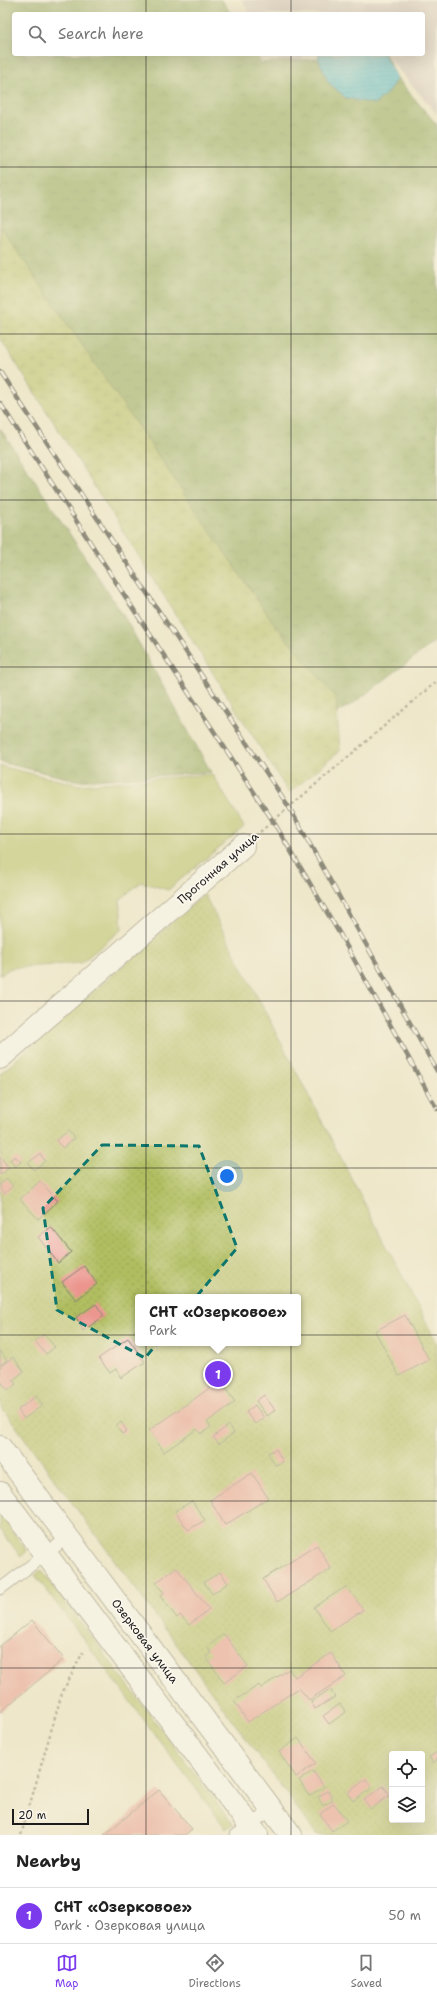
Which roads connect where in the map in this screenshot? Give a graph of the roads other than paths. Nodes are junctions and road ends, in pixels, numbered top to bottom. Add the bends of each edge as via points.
1 (243, 846) road end
2 (0, 1058) edge
3 (0, 1447) edge
4 (0, 1493) edge
5 (67, 1538) junction
6 (46, 1553) junction
7 (0, 1589) edge
8 (271, 1810) junction
9 (247, 1832) edge
10 (290, 1835) edge

1 - 2 street, Прогонная улица
3 - 5 street, Озерковая улица
4 - 6 street
5 - 6 lane
5 - 8 street, Озерковая улица
6 - 7 lane
6 - 9 street
8 - 9 lane
8 - 10 street, Озерковая улица

